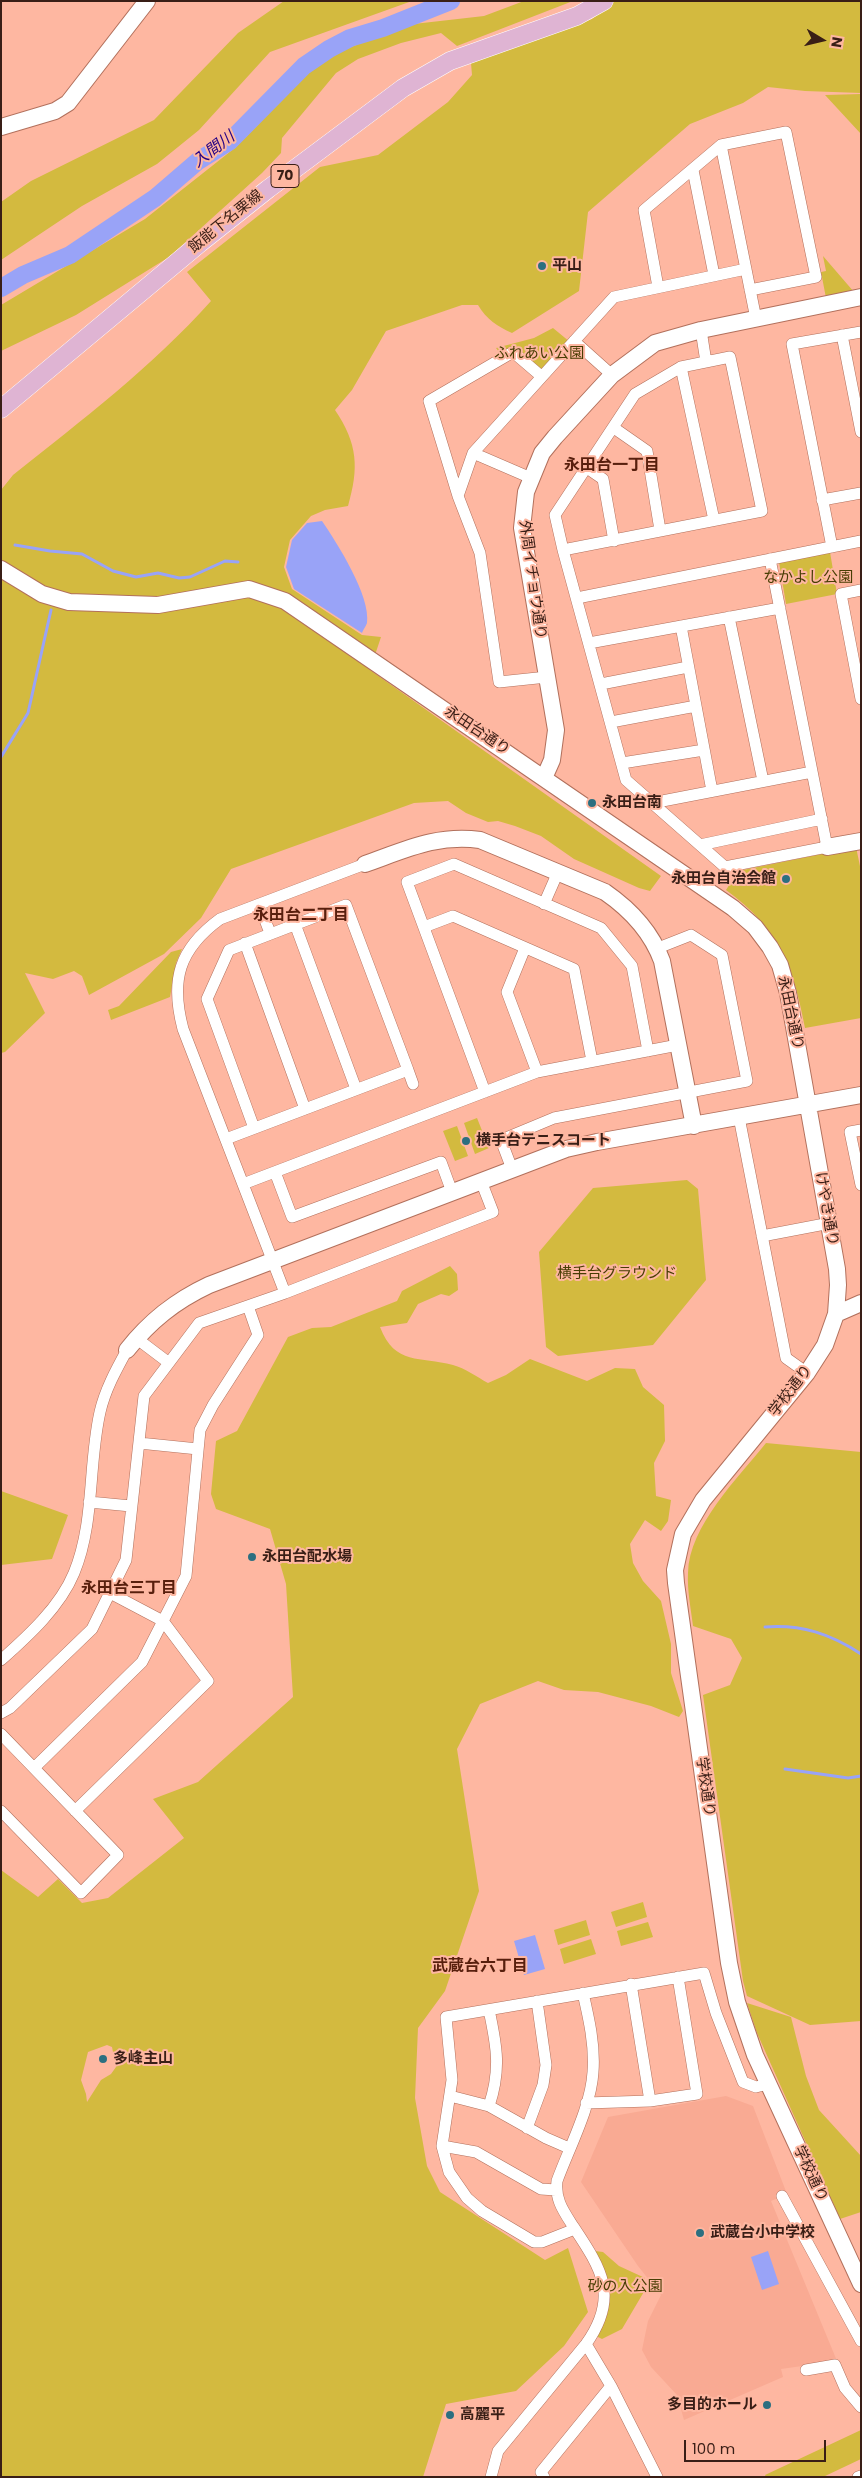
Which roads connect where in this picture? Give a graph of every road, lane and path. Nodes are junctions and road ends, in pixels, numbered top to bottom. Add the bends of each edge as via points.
1 (147, 1) edge
2 (604, 1) edge
3 (1, 127) edge
4 (722, 145) junction
5 (693, 170) junction
6 (746, 268) junction
7 (714, 275) junction
8 (658, 287) junction
9 (750, 290) junction
10 (861, 298) edge
11 (756, 318) junction
12 (700, 330) junction
13 (861, 332) edge
14 (842, 335) junction
15 (574, 341) junction
16 (706, 362) junction
17 (681, 367) junction
18 (541, 376) junction
19 (612, 376) junction
20 (1, 409) edge
21 (614, 428) junction
22 (861, 432) edge
23 (473, 453) junction
24 (586, 468) junction
25 (531, 478) junction
26 (861, 493) edge
27 (458, 496) junction
28 (822, 500) junction
29 (714, 520) junction
30 (660, 530) junction
31 (614, 541) junction
32 (861, 541) edge
33 (832, 547) junction
34 (563, 550) junction
35 (770, 559) junction
36 (1, 569) edge
37 (861, 590) edge
38 (577, 598) junction
39 (780, 608) junction
40 (729, 617) junction
41 (681, 626) junction
42 (590, 643) junction
43 (688, 667) junction
44 (547, 677) junction
45 (601, 684) junction
46 (861, 700) edge
47 (696, 706) junction
48 (611, 722) junction
49 (704, 750) junction
50 (622, 763) junction
51 (812, 772) junction
52 (544, 778) junction
53 (763, 781) junction
54 (712, 791) junction
55 (652, 802) junction
56 (822, 819) junction
57 (861, 841) edge
58 (700, 845) junction
59 (828, 847) junction
60 (365, 864) joint
61 (558, 872) junction
62 (259, 904) junction
63 (544, 904) junction
64 (295, 924) junction
65 (424, 927) junction
66 (270, 933) junction
67 (245, 943) junction
68 (525, 948) junction
69 (658, 948) junction
70 (678, 1045) junction
71 (648, 1051) junction
72 (592, 1061) junction
73 (408, 1070) junction
74 (537, 1072) junction
75 (413, 1084) dead end
76 (356, 1089) junction
77 (485, 1092) junction
78 (688, 1093) junction
79 (861, 1095) edge
80 (807, 1105) junction
81 (305, 1109) junction
82 (740, 1117) junction
83 (694, 1126) junction
84 (254, 1128) junction
85 (861, 1130) edge
86 (226, 1139) junction
87 (512, 1169) junction
88 (275, 1172) junction
89 (481, 1181) junction
90 (244, 1184) junction
91 (861, 1185) edge
92 (452, 1192) junction
93 (830, 1223) junction
94 (762, 1236) junction
95 (273, 1260) junction
96 (286, 1293) junction
97 (861, 1304) edge
98 (248, 1306) junction
99 (836, 1314) junction
100 (132, 1344) junction
101 (169, 1363) junction
102 (807, 1373) junction
103 (139, 1443) junction
104 (198, 1449) junction
105 (89, 1502) junction
106 (131, 1506) junction
107 (110, 1593) junction
108 (163, 1621) junction
109 (1, 1660) edge
110 (1, 1713) edge
111 (1, 1734) edge
112 (34, 1768) junction
113 (75, 1811) junction
114 (1, 1812) edge
115 (678, 1976) junction
116 (631, 1984) junction
117 (583, 1993) junction
118 (537, 2001) junction
119 (489, 2010) junction
120 (768, 2084) junction
121 (450, 2096) junction
122 (650, 2101) junction
123 (586, 2103) junction
124 (488, 2106) junction
125 (527, 2128) junction
126 (442, 2146) junction
127 (569, 2148) junction
128 (556, 2190) junction
129 (782, 2196) dead end
130 (575, 2229) junction
131 (861, 2284) edge
132 (861, 2340) edge
133 (586, 2344) junction
134 (806, 2370) dead end
135 (611, 2386) junction
136 (861, 2407) edge
137 (656, 2476) edge
138 (491, 2477) edge
139 (544, 2477) edge

1 - 3 street via 68,103 55,111
2 - 20 main road, 飯能下名栗線 / 70 via 577,16 450,61 403,88 207,237
4 - 5 street
4 - 6 street
4 - 9 street via 786,132 816,277
5 - 7 street
5 - 8 street via 644,210
6 - 7 street
6 - 9 street
7 - 8 street
8 - 15 street via 614,297
9 - 11 street
10 - 11 street, 外周イチョウ通り
11 - 12 street, 外周イチョウ通り
12 - 16 street
12 - 19 street, 外周イチョウ通り via 655,343
13 - 14 street
14 - 22 street
14 - 28 street via 792,344
15 - 18 street
15 - 19 street
16 - 17 street
16 - 29 street via 730,357 762,511
17 - 21 street via 635,394
17 - 29 street
18 - 23 street
18 - 27 street via 513,352 429,401
19 - 25 street, 外周イチョウ通り via 554,436
21 - 24 street
21 - 30 street via 647,451
23 - 25 street
23 - 27 street
24 - 31 street via 603,479
24 - 34 street via 554,515
25 - 44 street, 外周イチョウ通り via 522,528
26 - 28 street
27 - 44 street via 480,554 499,682
28 - 33 street
29 - 30 street
30 - 31 street
31 - 34 street
32 - 33 street
33 - 35 street
34 - 38 street
35 - 38 street
35 - 39 street
36 - 52 street, 永田台通り via 48,596 84,604 158,605 237,590 261,591 286,601
37 - 46 street via 842,594
38 - 42 street
39 - 40 street
39 - 51 street
40 - 41 street
40 - 53 street
41 - 42 street
41 - 43 street
42 - 45 street
43 - 45 street
43 - 47 street
44 - 52 street, 外周イチョウ通り via 556,730 552,760
45 - 48 street
47 - 48 street
47 - 49 street
48 - 50 street
49 - 50 street
49 - 54 street
50 - 55 street via 626,780
51 - 53 street
51 - 56 street
52 - 80 street, 永田台通り via 733,908 755,927 780,965 788,993
53 - 54 street
54 - 55 street
55 - 58 street
56 - 58 street
56 - 59 street
57 - 59 street
58 - 59 street via 726,867
60 - 61 street via 435,839 464,838 488,842
60 - 62 street
61 - 63 street
61 - 69 street via 605,892 620,903 645,928
62 - 66 street
62 - 86 street via 220,919 204,932 187,952 178,976 177,1001 183,1029
63 - 65 street via 454,864 407,882
63 - 71 street via 602,928 632,966
64 - 66 street
64 - 73 street via 346,905
64 - 76 street
65 - 68 street via 453,916
65 - 77 street
66 - 67 street
67 - 81 street
67 - 84 street via 229,950 208,999
68 - 72 street via 574,969
68 - 74 street via 507,992
69 - 70 street
69 - 78 street via 691,935 722,955 747,1081
70 - 71 street
70 - 78 street
71 - 72 street
72 - 74 street
73 - 75 street
73 - 76 street
74 - 77 street
76 - 81 street
77 - 88 street
78 - 83 street
78 - 87 street via 554,1118 501,1140
79 - 80 street
80 - 82 street
80 - 93 street, けやき通り
81 - 84 street
82 - 83 street
82 - 94 street
83 - 87 street via 597,1142
84 - 86 street
85 - 91 street via 850,1132
86 - 90 street
87 - 89 street
88 - 90 street
88 - 92 street via 292,1217 441,1162
89 - 92 street
89 - 96 street via 493,1212
90 - 95 street
92 - 95 street
93 - 94 street
93 - 99 street, けやき通り via 838,1285
94 - 102 street via 786,1358
95 - 96 street
95 - 100 street via 189,1294 169,1307
96 - 98 street
97 - 99 street
98 - 101 street via 200,1323
98 - 104 street via 258,1335 212,1405 200,1430
99 - 102 street, 学校通り via 825,1345
100 - 101 street
100 - 105 street via 112,1376 100,1412
101 - 103 street via 144,1396
102 - 120 street, 学校通り via 703,1500 683,1534 675,1570 732,1978 744,2026
103 - 104 street
103 - 106 street
104 - 108 street via 186,1576
105 - 106 street
105 - 109 street via 86,1532 74,1575 59,1600
106 - 107 street via 126,1560
107 - 108 street
107 - 110 street via 92,1629
108 - 112 street via 142,1662
108 - 113 street via 208,1681
111 - 112 street
112 - 113 street
113 - 114 street via 118,1855 81,1893
115 - 116 street
115 - 120 street via 704,1973 743,2082 756,2088
115 - 122 street via 697,2094
116 - 117 street
116 - 122 street
117 - 118 street
117 - 123 street via 594,2050 593,2074
118 - 119 street
118 - 125 street via 546,2065 543,2085
119 - 121 street via 446,2017 452,2060
119 - 124 street via 498,2070
120 - 131 street, 学校通り
121 - 124 street
121 - 126 street
122 - 123 street
123 - 127 street
124 - 125 street
125 - 127 street
126 - 128 street via 476,2152 540,2189
126 - 130 street via 453,2180 482,2211 538,2243
127 - 128 street
128 - 130 street via 562,2210
129 - 132 street
130 - 133 street via 598,2267 605,2296 598,2326
133 - 135 street
133 - 138 street via 498,2451
134 - 136 street via 835,2365 845,2388
135 - 137 street
135 - 139 street via 540,2472

